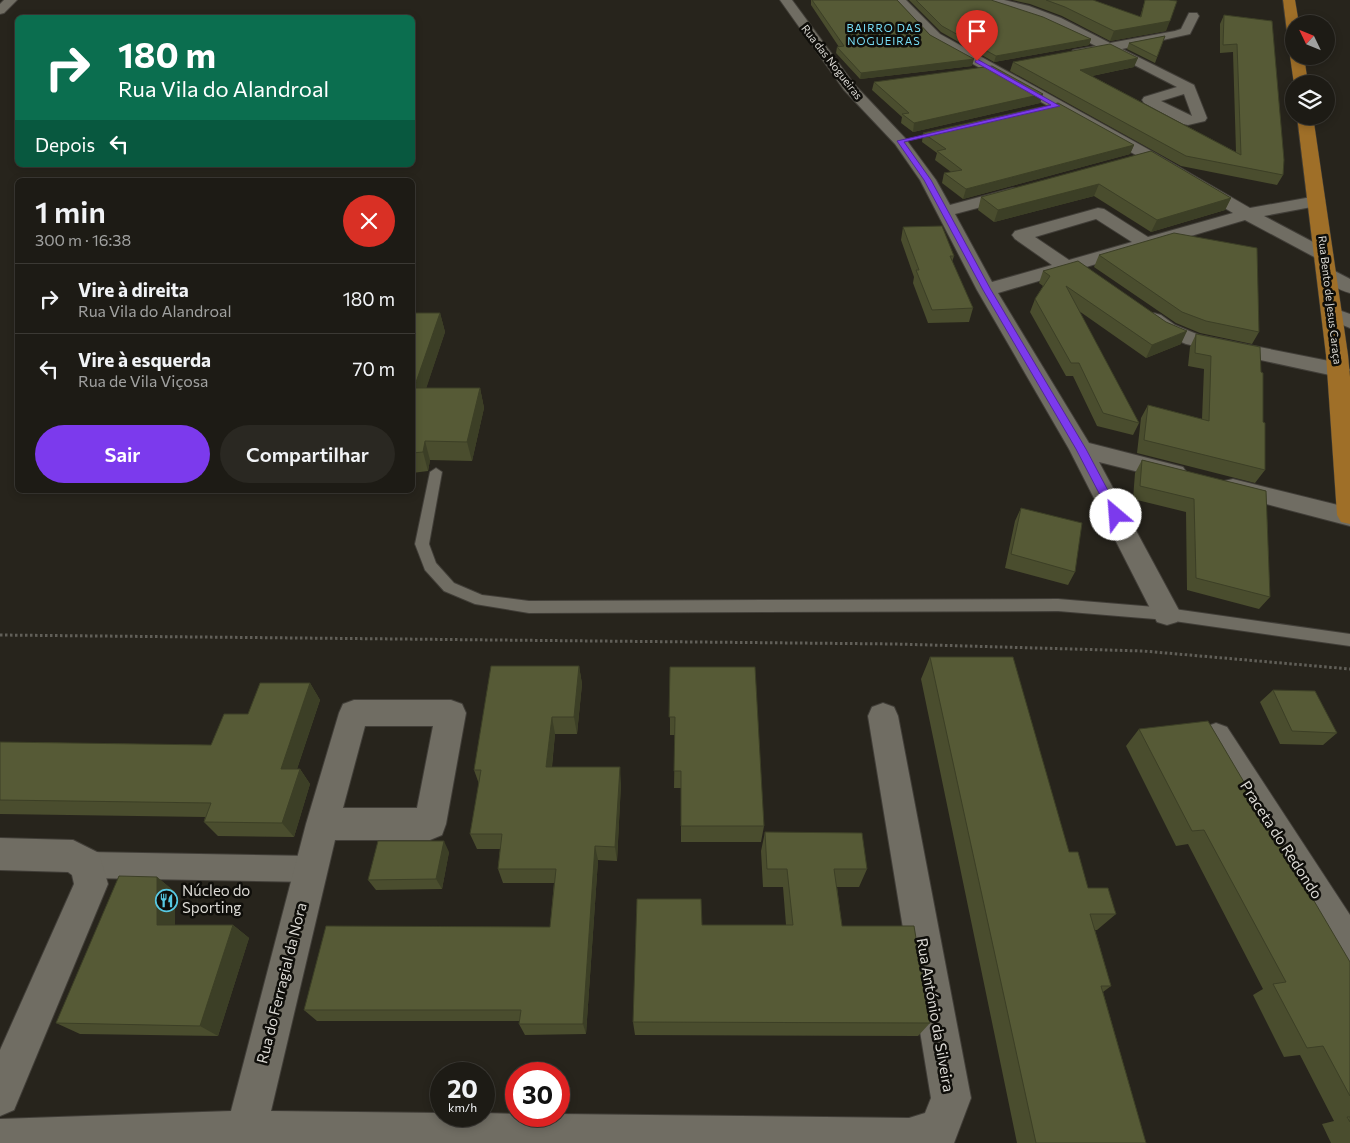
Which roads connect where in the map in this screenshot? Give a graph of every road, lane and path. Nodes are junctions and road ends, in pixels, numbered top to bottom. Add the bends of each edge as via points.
1 (11, 0) edge
2 (792, 0) edge
3 (899, 0) edge
4 (990, 0) edge
5 (1289, 0) edge
6 (0, 10) edge
7 (1291, 15) edge
8 (1193, 16) dead end
9 (1109, 47) junction
10 (1063, 56) edge
11 (1009, 66) dead end
12 (991, 69) junction
13 (972, 71) edge
14 (1189, 88) dead end
15 (1056, 106) junction
16 (1038, 110) edge
17 (1306, 125) edge
18 (1149, 156) junction
19 (1130, 161) edge
20 (1029, 189) edge
21 (1317, 200) junction
22 (945, 212) junction
23 (1247, 214) junction
24 (1147, 244) junction
25 (1326, 264) junction
26 (1071, 266) junction
27 (1099, 280) edge
28 (1350, 287) edge
29 (987, 290) junction
30 (1137, 307) edge
31 (1344, 316) edge
32 (1342, 358) edge
33 (1081, 449) junction
34 (436, 472) dead end
35 (1350, 516) edge
36 (1167, 614) junction
37 (0, 635) edge
38 (1350, 640) edge
39 (1350, 669) edge
40 (883, 716) dead end
41 (1212, 732) edge
42 (322, 824) junction
43 (0, 854) edge
44 (87, 865) junction
45 (310, 869) junction
46 (1350, 948) edge
47 (0, 1096) edge
48 (945, 1136) edge
49 (244, 1137) edge
50 (0, 1139) edge

1 - 6 street
2 - 22 street, Rua das Nogueiras via 859,86 909,139
3 - 12 street via 935,37
4 - 9 street via 1025,8
5 - 7 main road
8 - 9 street via 1186,31 1178,34
9 - 10 street
9 - 14 street
11 - 12 street
12 - 13 street
12 - 15 street
15 - 16 street
15 - 18 street
17 - 21 main road, Rua Bento de Jesus Caraça
18 - 19 street
18 - 23 street
20 - 22 street
21 - 23 street
21 - 25 main road, Rua Bento de Jesus Caraça
22 - 29 street, Rua das Nogueiras
23 - 24 street
23 - 25 street
24 - 26 street
24 - 26 street via 1098,213 1021,235
25 - 28 street
25 - 31 main road, Rua Bento de Jesus Caraça
26 - 27 street
26 - 29 street
29 - 33 street, Rua das Nogueiras
30 - 32 street via 1168,329 1193,340
31 - 32 main road, Rua Bento de Jesus Caraça
32 - 35 main road, Rua Bento de Jesus Caraça
33 - 35 street
33 - 36 street, Rua das Nogueiras
34 - 36 lane via 422,544 430,566 449,587 480,600 529,608 1058,605
36 - 38 lane
37 - 39 path via 895,644 1143,651
40 - 48 street, Rua António da Silveira via 950,1098
41 - 46 street, Praceta do Redondo
42 - 42 street, Rua do Ferragial da Nora via 354,713 451,713 430,824
42 - 45 street, Rua do Ferragial da Nora
43 - 44 street via 73,856
44 - 45 street
44 - 47 street via 91,884
45 - 49 street, Rua do Ferragial da Nora
48 - 49 street, Rua António da Silveira
49 - 50 street, Rua António da Silveira

